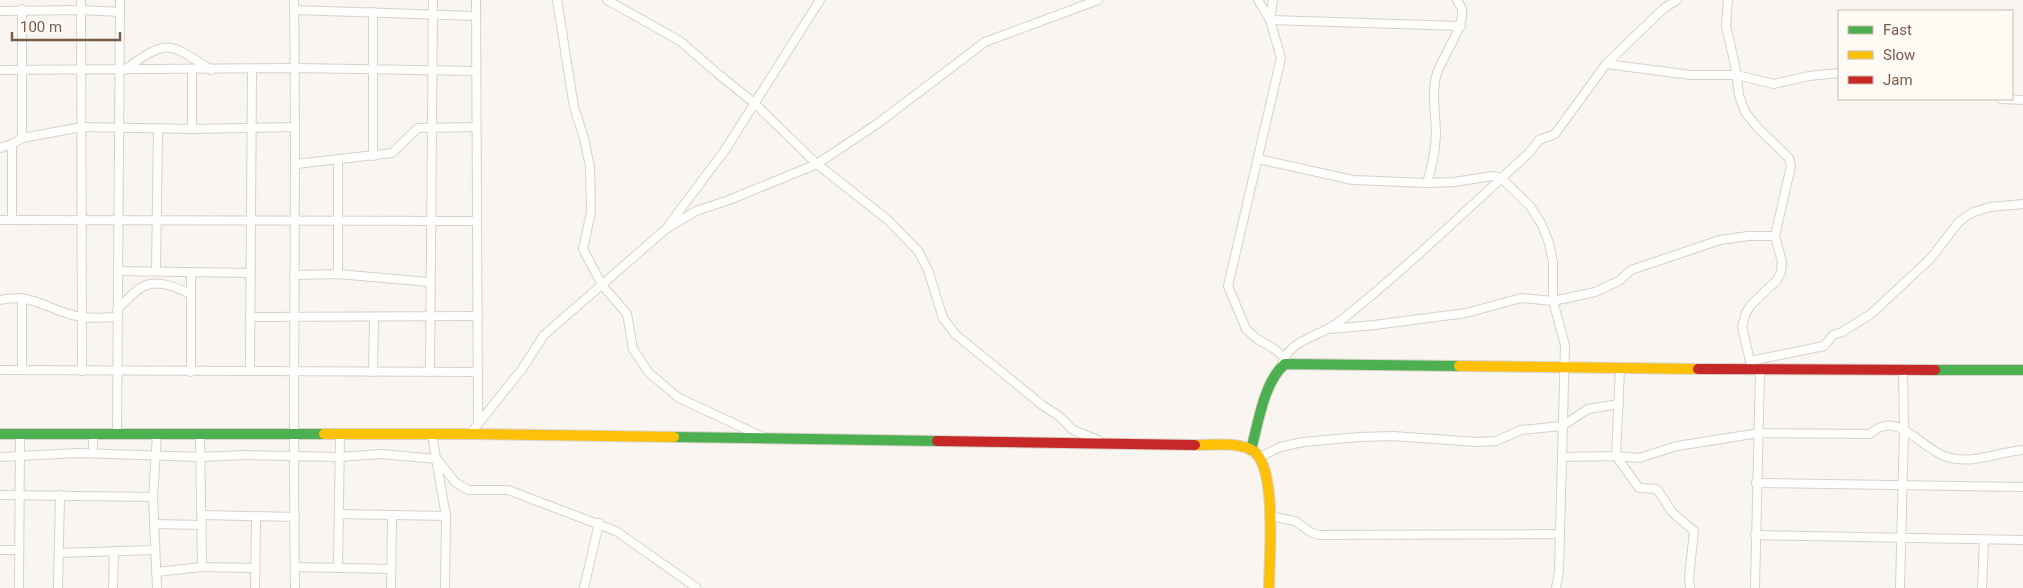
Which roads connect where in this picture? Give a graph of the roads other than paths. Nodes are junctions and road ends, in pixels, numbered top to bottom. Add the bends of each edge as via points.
1 (81, 0) edge
2 (120, 0) edge
3 (294, 0) edge
4 (433, 0) edge
5 (476, 0) edge
6 (557, 0) edge
7 (607, 0) edge
8 (820, 0) edge
9 (1098, 0) edge
10 (1258, 0) edge
11 (1273, 0) edge
12 (1457, 0) edge
13 (1677, 0) edge
14 (1728, 0) edge
15 (22, 9) junction
16 (81, 10) junction
17 (295, 10) junction
18 (0, 11) edge
19 (120, 12) junction
20 (373, 12) junction
21 (433, 15) junction
22 (476, 16) junction
23 (1270, 20) junction
24 (1461, 26) junction
25 (1606, 64) junction
26 (296, 68) junction
27 (81, 69) junction
28 (252, 69) junction
29 (0, 70) edge
30 (22, 70) junction
31 (121, 70) junction
32 (192, 70) junction
33 (211, 70) junction
34 (431, 70) junction
35 (372, 71) junction
36 (476, 72) junction
37 (1838, 73) edge
38 (1736, 75) junction
39 (754, 102) junction
40 (82, 127) junction
41 (295, 127) junction
42 (476, 127) junction
43 (119, 128) junction
44 (158, 128) junction
45 (251, 128) junction
46 (431, 128) junction
47 (192, 129) junction
48 (22, 138) junction
49 (12, 144) junction
50 (0, 148) edge
51 (373, 156) junction
52 (1258, 159) junction
53 (338, 160) junction
54 (296, 164) junction
55 (817, 164) junction
56 (1501, 178) junction
57 (1428, 183) junction
58 (2023, 204) edge
59 (0, 220) edge
60 (12, 220) junction
61 (82, 221) junction
62 (118, 221) junction
63 (251, 221) junction
64 (338, 221) junction
65 (430, 221) junction
66 (476, 221) junction
67 (156, 222) junction
68 (296, 222) junction
69 (666, 229) junction
70 (1775, 236) junction
71 (118, 271) junction
72 (156, 271) junction
73 (191, 272) junction
74 (250, 273) junction
75 (338, 274) junction
76 (294, 275) junction
77 (429, 282) junction
78 (602, 285) junction
79 (191, 294) junction
80 (22, 298) junction
81 (0, 300) edge
82 (1553, 301) junction
83 (117, 313) junction
84 (478, 316) junction
85 (82, 317) junction
86 (250, 317) junction
87 (374, 317) junction
88 (294, 318) junction
89 (430, 318) junction
90 (1324, 329) junction
91 (1282, 361) junction
92 (1566, 367) junction
93 (1755, 367) junction
94 (1620, 368) junction
95 (0, 370) edge
96 (22, 370) junction
97 (82, 370) junction
98 (116, 370) junction
99 (293, 370) junction
100 (1903, 370) junction
101 (2023, 370) edge
102 (250, 371) junction
103 (192, 372) junction
104 (373, 372) junction
105 (430, 372) junction
106 (478, 372) junction
107 (1619, 404) junction
108 (478, 424) junction
109 (1562, 426) junction
110 (1904, 430) junction
111 (1759, 433) junction
112 (0, 434) edge
113 (20, 434) junction
114 (92, 434) junction
115 (116, 434) junction
116 (157, 434) junction
117 (200, 434) junction
118 (470, 434) junction
119 (293, 435) junction
120 (340, 435) junction
121 (432, 435) junction
122 (767, 439) junction
123 (1102, 442) junction
124 (1252, 450) junction
125 (2023, 450) edge
126 (93, 453) junction
127 (157, 455) junction
128 (294, 456) junction
129 (1616, 456) junction
130 (0, 457) edge
131 (20, 457) junction
132 (200, 457) junction
133 (339, 457) junction
134 (1260, 457) junction
135 (1563, 457) junction
136 (437, 459) junction
137 (1756, 483) junction
138 (1902, 485) junction
139 (2023, 487) edge
140 (0, 495) edge
141 (20, 495) junction
142 (60, 495) junction
143 (153, 497) junction
144 (339, 514) junction
145 (202, 515) junction
146 (392, 516) junction
147 (446, 516) junction
148 (1269, 516) junction
149 (256, 517) junction
150 (295, 517) junction
151 (599, 523) junction
152 (154, 524) junction
153 (202, 525) junction
154 (1560, 534) junction
155 (1755, 534) junction
156 (1901, 538) junction
157 (1984, 539) junction
158 (2023, 540) edge
159 (0, 550) edge
160 (19, 550) junction
161 (155, 550) junction
162 (114, 552) junction
163 (58, 553) junction
164 (295, 567) junction
165 (202, 568) junction
166 (255, 568) junction
167 (338, 568) junction
168 (391, 569) junction
169 (156, 572) junction
170 (19, 588) edge
171 (58, 588) edge
172 (113, 588) edge
173 (157, 588) edge
174 (255, 588) edge
175 (295, 588) edge
176 (391, 588) edge
177 (445, 588) edge
178 (584, 588) edge
179 (697, 588) edge
180 (1269, 588) edge
181 (1556, 588) edge
182 (1690, 588) edge
183 (1754, 588) edge
184 (1900, 588) edge
185 (1982, 588) edge

1 - 16 street
2 - 19 street
3 - 17 street
4 - 21 street
5 - 22 street
6 - 78 street via 574,106 590,167 591,212 583,250
7 - 39 street via 680,41
8 - 39 street
9 - 55 street via 984,42 876,124
10 - 23 street
11 - 23 street
12 - 24 street via 1463,11
13 - 25 street via 1663,9
14 - 38 street via 1726,26
15 - 16 street
15 - 18 street
15 - 30 street
16 - 19 street
16 - 27 street
17 - 20 street
17 - 26 street
19 - 31 street
20 - 21 street
20 - 35 street
21 - 22 street
21 - 34 street
22 - 36 street
23 - 24 street
23 - 52 street via 1281,58
24 - 57 street via 1437,75 1434,99 1436,134
25 - 38 street via 1691,75
25 - 56 street via 1556,134 1539,140
26 - 28 street
26 - 35 street
26 - 41 street
27 - 30 street
27 - 31 street
27 - 40 street
28 - 33 street
28 - 45 street
29 - 30 street
30 - 48 street
31 - 32 street
31 - 33 street via 154,49 165,46 174,47
31 - 43 street
32 - 33 street
32 - 47 street
34 - 35 street
34 - 36 street
34 - 46 street
35 - 51 street
36 - 42 street
37 - 38 street via 1774,84
38 - 70 street via 1745,112 1789,158 1791,166
39 - 55 street
39 - 69 street via 725,150
40 - 43 street
40 - 48 street
40 - 61 street
41 - 45 street
41 - 54 street
42 - 46 street
42 - 66 street
43 - 44 street
43 - 62 street
44 - 47 street
44 - 67 street
45 - 47 street
45 - 63 street
46 - 51 street via 418,128 392,153
46 - 65 street
48 - 49 street
49 - 50 street
49 - 60 street
51 - 53 street
52 - 57 street via 1353,180
52 - 91 street via 1228,286 1246,329
53 - 54 street
53 - 64 street
54 - 68 street
55 - 69 street via 696,211
55 - 123 street via 888,220 918,251 928,270 943,318 955,334 1073,430
56 - 57 street via 1493,176
56 - 82 street via 1530,206 1542,225 1552,262
56 - 90 street via 1409,264 1336,324
58 - 93 street via 1990,207 1965,217 1931,258 1878,307 1833,335 1824,346
59 - 60 street
60 - 61 street
61 - 62 street
61 - 85 street
62 - 67 street
62 - 71 street
63 - 67 street
63 - 68 street
63 - 74 street
64 - 65 street
64 - 68 street
64 - 75 street
65 - 66 street
65 - 77 street
66 - 84 street
67 - 72 street
68 - 76 street
69 - 78 street
70 - 82 street via 1720,240 1631,270 1595,292
70 - 93 street via 1782,262 1781,272 1751,305 1742,327
71 - 72 street
71 - 83 street
72 - 73 street
73 - 74 street
73 - 79 street
74 - 86 street
75 - 76 street
75 - 77 street
76 - 88 street
77 - 89 street
78 - 108 street via 544,335 522,369
78 - 122 street via 627,314 633,349 649,373 679,398
79 - 83 street via 155,283 142,286
79 - 103 street
80 - 81 street
80 - 85 street
80 - 96 street
82 - 90 street via 1521,298 1466,314
82 - 92 street via 1565,344
83 - 85 street
83 - 98 street
84 - 89 street
84 - 106 street
85 - 97 street
86 - 88 street
86 - 102 street
87 - 88 street
87 - 89 street
87 - 104 street
88 - 99 street
89 - 105 street
90 - 91 street via 1304,338 1289,350
91 - 92 street via 1286,364
91 - 124 street via 1270,387
92 - 94 street
92 - 109 street
93 - 94 street
93 - 100 street
93 - 111 street
94 - 107 street
95 - 96 street
96 - 97 street
97 - 98 street
98 - 103 street
98 - 115 street
99 - 102 street
99 - 104 street
99 - 119 street
100 - 101 street
100 - 110 street
102 - 103 street
104 - 105 street
105 - 106 street
106 - 108 street
107 - 109 street via 1588,409
107 - 129 street
108 - 118 street
109 - 134 street via 1522,430 1486,442 1393,436 1303,442 1280,447
109 - 135 street
110 - 111 street via 1888,425 1878,426 1870,434
110 - 125 street via 1930,450 1947,458 1964,460
110 - 138 street
111 - 129 street via 1677,446 1639,458
111 - 137 street
112 - 113 street
113 - 114 street
113 - 131 street
114 - 115 street
114 - 126 street
115 - 116 street
116 - 117 street
116 - 127 street
117 - 119 street
117 - 132 street
118 - 121 street
118 - 122 street
119 - 120 street
119 - 128 street
120 - 121 street
120 - 133 street
121 - 136 street
122 - 123 street
123 - 124 street via 1241,446
124 - 134 street
126 - 127 street
126 - 131 street
127 - 132 street
127 - 143 street
128 - 132 street
128 - 133 street
128 - 150 street
129 - 135 street
129 - 182 street via 1639,488 1657,489 1672,512 1694,531
130 - 131 street
131 - 141 street
132 - 145 street
133 - 136 street via 381,454
133 - 144 street
134 - 148 street via 1266,470
135 - 154 street
136 - 147 street
136 - 151 street via 455,482 468,490 508,490
137 - 138 street
137 - 155 street
138 - 139 street
138 - 156 street
140 - 141 street
141 - 142 street
141 - 160 street
142 - 143 street
142 - 163 street
143 - 152 street
144 - 146 street
144 - 167 street
145 - 149 street
145 - 153 street
146 - 147 street
146 - 168 street
147 - 177 street
148 - 154 street via 1295,521 1312,534 1320,535
148 - 180 street
149 - 150 street
149 - 166 street
150 - 164 street
151 - 178 street
151 - 179 street via 616,531
152 - 153 street
152 - 161 street
153 - 165 street
154 - 181 street via 1560,570
155 - 156 street
155 - 183 street
156 - 157 street
156 - 184 street
157 - 158 street
157 - 185 street
159 - 160 street
160 - 170 street
161 - 162 street
161 - 169 street
162 - 163 street
162 - 172 street
163 - 171 street
164 - 167 street
164 - 175 street
165 - 166 street
165 - 169 street
166 - 174 street
167 - 168 street
168 - 176 street
169 - 173 street

